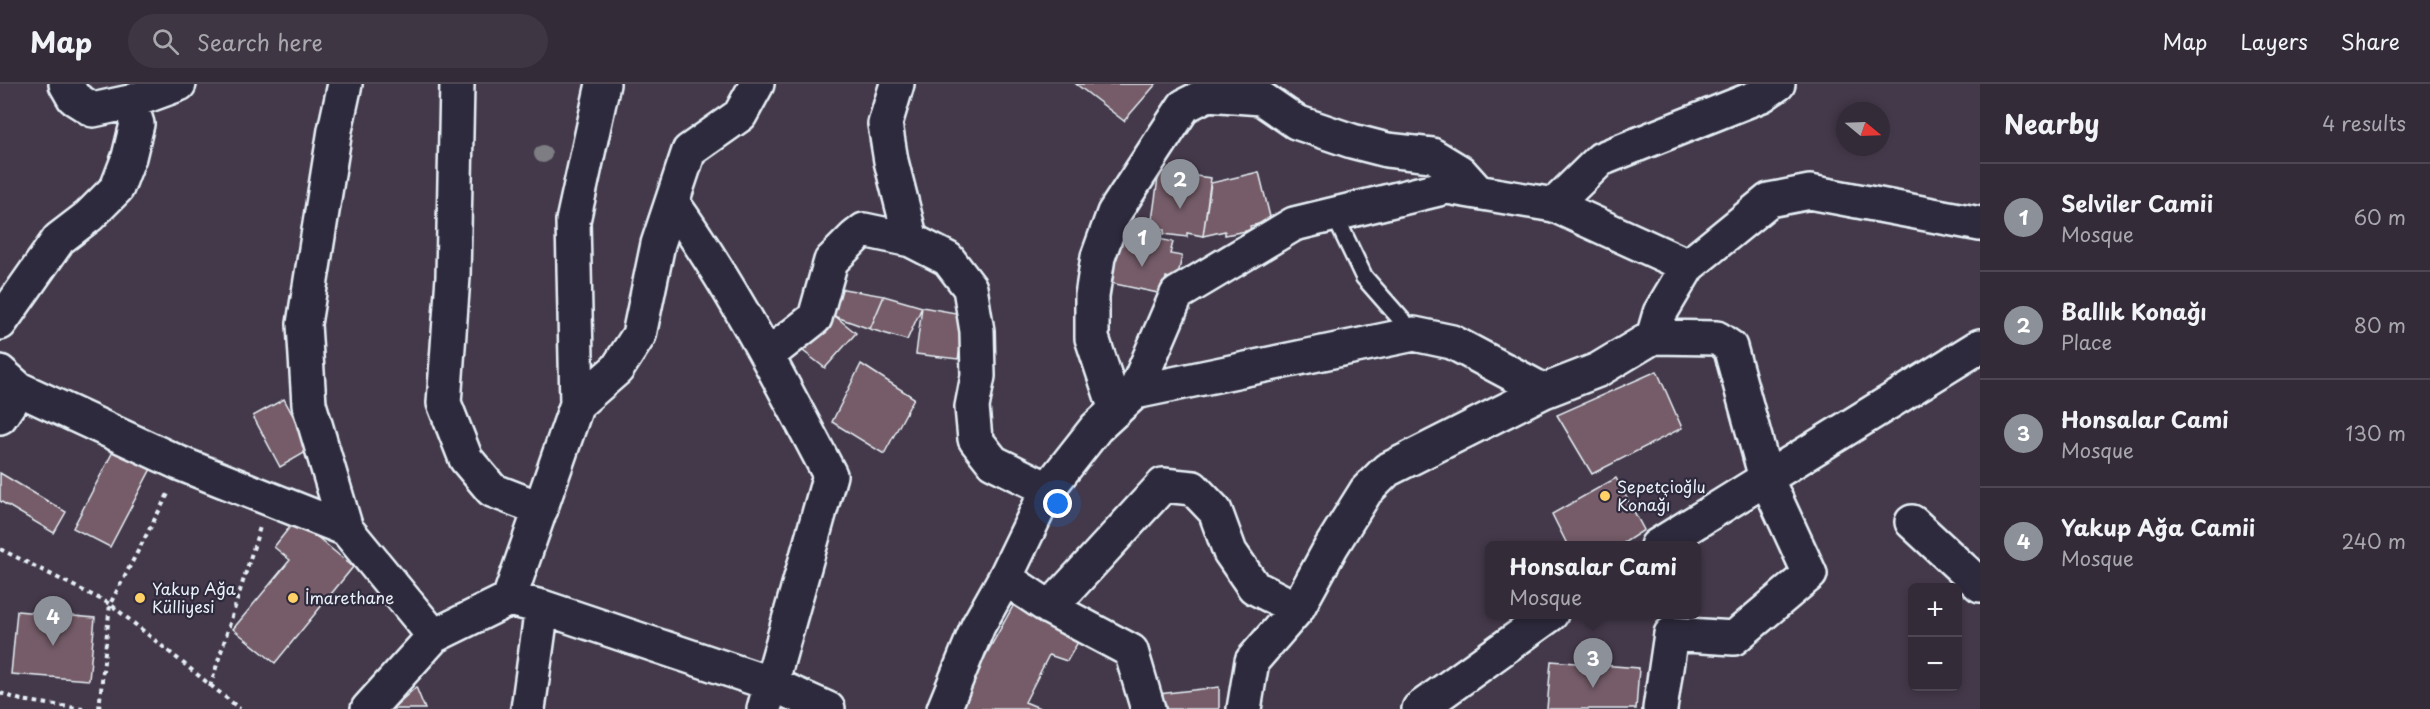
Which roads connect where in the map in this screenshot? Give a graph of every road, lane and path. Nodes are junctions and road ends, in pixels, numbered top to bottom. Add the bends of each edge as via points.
1 (66, 84) edge
2 (179, 84) edge
3 (345, 84) edge
4 (457, 84) edge
5 (603, 84) edge
6 (757, 84) edge
7 (897, 84) edge
8 (1778, 84) edge
9 (1266, 91) edge
10 (130, 102) junction
11 (1478, 192) junction
12 (672, 201) junction
13 (1554, 205) junction
14 (1334, 214) junction
15 (1980, 224) edge
16 (911, 240) junction
17 (1688, 266) junction
18 (0, 322) edge
19 (1414, 334) junction
20 (1653, 337) junction
21 (1980, 346) edge
22 (768, 355) junction
23 (10, 381) edge
24 (1544, 392) junction
25 (1125, 401) junction
26 (577, 404) junction
27 (0, 417) edge
28 (179, 463) junction
29 (1767, 478) junction
30 (1048, 489) junction
31 (541, 509) junction
32 (263, 519) dead end
33 (1912, 522) dead end
34 (346, 529) junction
35 (1665, 541) edge
36 (0, 549) edge
37 (1005, 578) junction
38 (1980, 585) edge
39 (509, 599) junction
40 (110, 604) junction
41 (542, 607) junction
42 (1050, 608) junction
43 (1297, 609) junction
44 (1545, 619) edge
45 (434, 636) junction
46 (210, 687) junction
47 (0, 693) edge
48 (768, 696) edge
49 (83, 709) edge
50 (99, 709) edge
51 (240, 709) edge
52 (368, 709) edge
53 (528, 709) edge
54 (828, 709) edge
55 (944, 709) edge
56 (1148, 709) edge
57 (1244, 709) edge
58 (1419, 709) edge
59 (1660, 709) edge

1 - 10 street via 74,98 93,110
2 - 10 street
3 - 34 street via 304,324 309,404
4 - 31 street via 453,278 444,403 466,459 492,490
5 - 26 street via 573,221
6 - 12 street via 740,115 689,151
7 - 16 street via 885,124
8 - 13 street via 1762,95 1601,159
9 - 11 street via 1296,122 1387,150 1432,154 1460,172
9 - 25 street via 1208,94 1184,106 1114,213 1098,256 1092,296 1092,338
10 - 18 street via 136,124 117,188 59,239
11 - 13 street
11 - 14 street via 1447,187
12 - 22 street
12 - 26 street via 658,244 639,335 617,369
13 - 17 street
14 - 19 lane via 1364,277
14 - 25 street via 1294,224 1177,294
15 - 17 street via 1810,192 1769,200
16 - 22 street via 864,230 855,237 831,261 815,318
16 - 30 street via 948,259 970,288 977,331 978,376 972,407 975,439 993,462
17 - 20 street via 1660,313
19 - 24 street via 1452,342
19 - 25 street
20 - 24 street via 1598,370
20 - 29 street via 1717,338 1730,347
21 - 29 street
22 - 48 street via 830,475
23 - 27 street
23 - 28 street
24 - 43 street via 1388,470 1366,491
25 - 30 street via 1096,428
26 - 31 street
28 - 34 street
28 - 40 path via 173,484
29 - 35 street
29 - 59 street via 1810,574 1734,638 1671,634
30 - 37 street
31 - 39 street
32 - 46 path
33 - 38 street
34 - 45 street
36 - 40 path
37 - 42 street
37 - 55 street via 978,626
39 - 41 street
39 - 45 street
40 - 46 path
40 - 50 path
41 - 48 street
41 - 53 street
42 - 43 street via 1163,485 1193,488 1215,511 1230,552 1254,587
42 - 56 street via 1131,651
43 - 57 street via 1252,661
44 - 58 street
45 - 52 street
46 - 51 path
47 - 49 path
48 - 54 street

